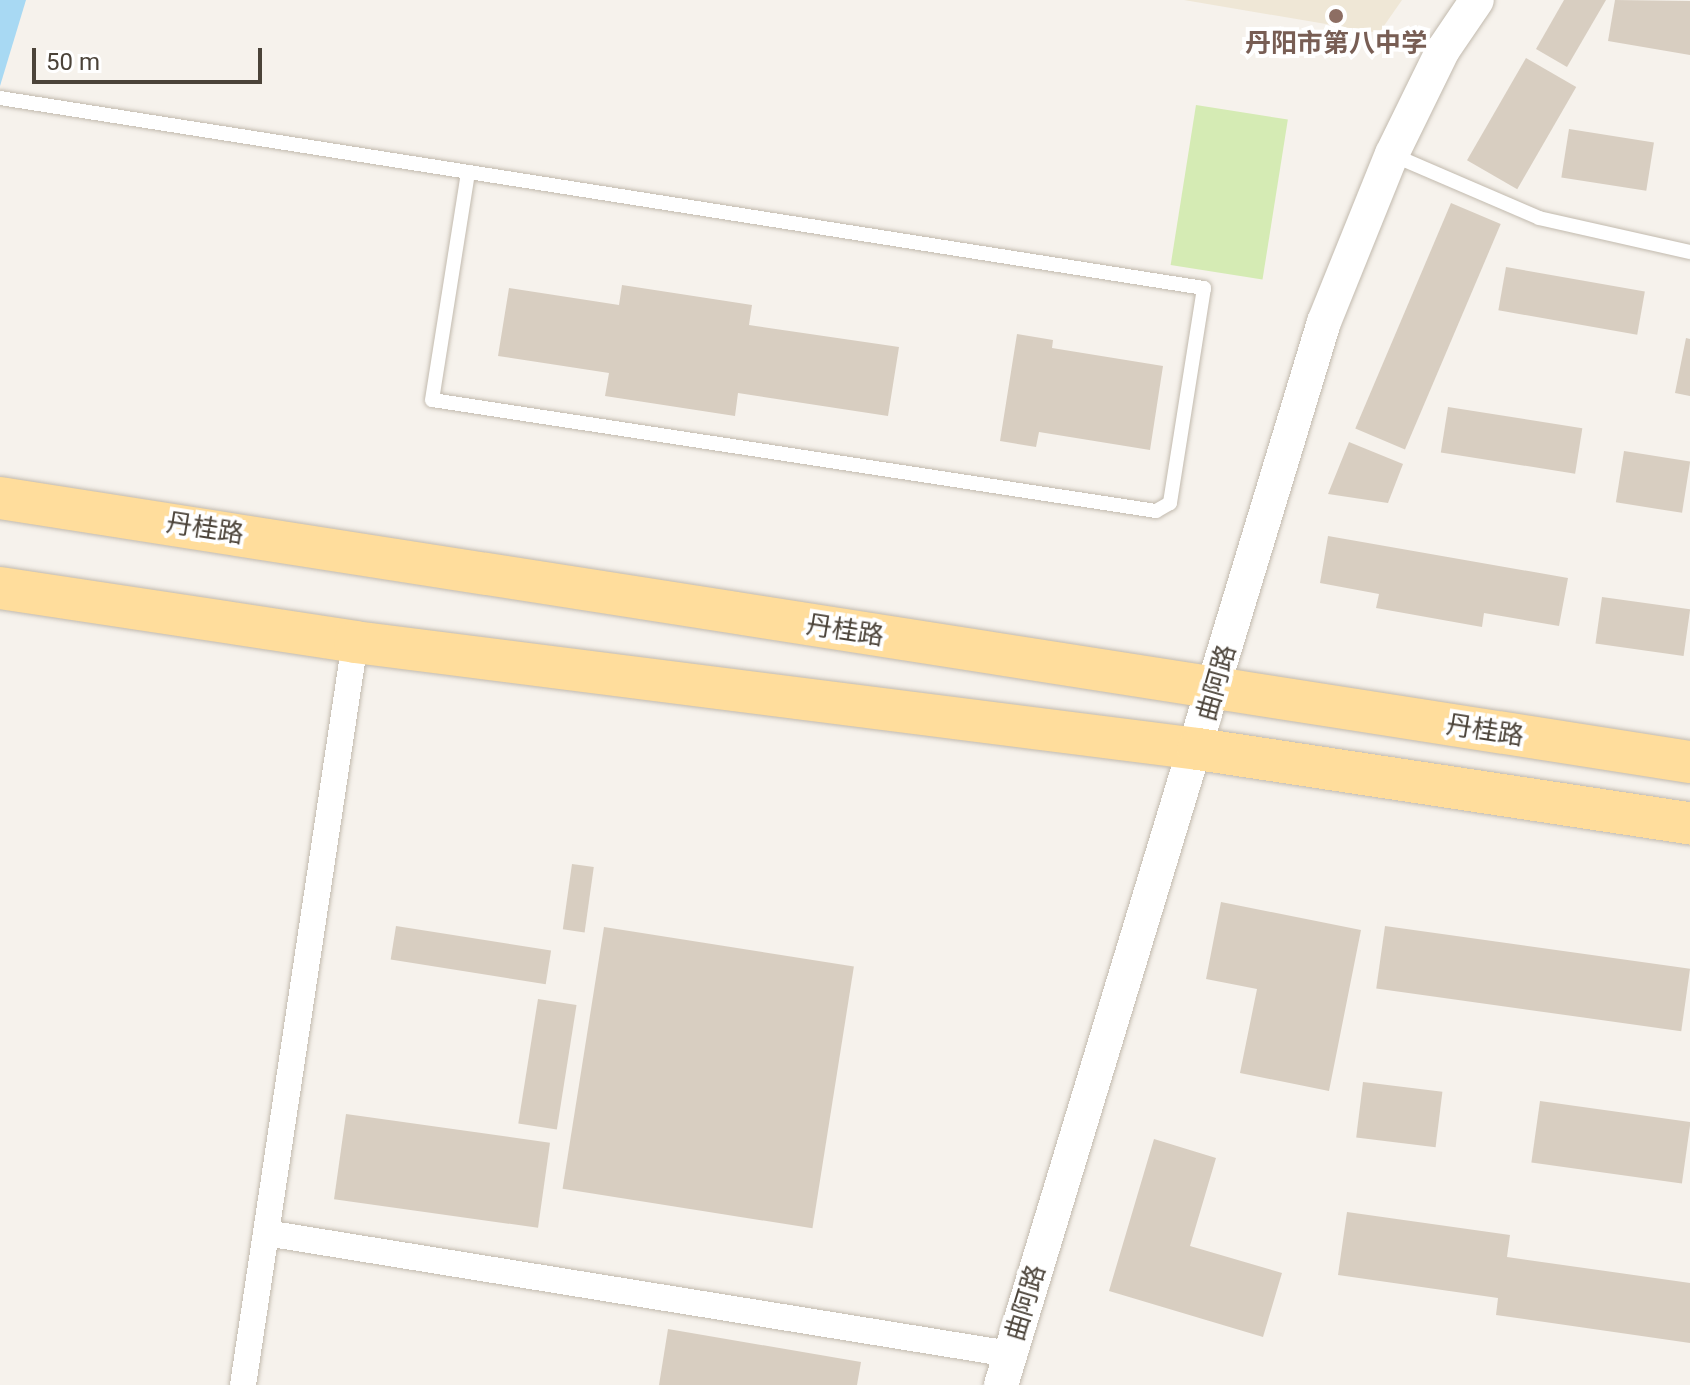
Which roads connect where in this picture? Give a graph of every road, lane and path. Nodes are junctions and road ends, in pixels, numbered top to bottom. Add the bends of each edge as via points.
1 (1477, 0) edge
2 (0, 98) edge
3 (1392, 154) junction
4 (468, 173) junction
5 (1690, 252) edge
6 (0, 498) edge
7 (0, 588) edge
8 (355, 642) junction
9 (1215, 690) junction
10 (1198, 749) junction
11 (1690, 762) edge
12 (1690, 823) edge
13 (266, 1233) junction
14 (1006, 1369) edge
15 (243, 1385) edge

1 - 3 street, 曲阿路 via 1443,50
2 - 4 lane
3 - 5 lane via 1539,218
3 - 9 street, 曲阿路 via 1324,322
4 - 4 lane via 432,400 1156,511 1170,503 1204,288
6 - 9 main road, 丹桂路
7 - 8 main road
8 - 10 main road
8 - 13 street
9 - 10 street, 曲阿路
9 - 11 main road, 丹桂路
10 - 12 main road
10 - 14 street, 曲阿路
13 - 14 street
13 - 15 street

